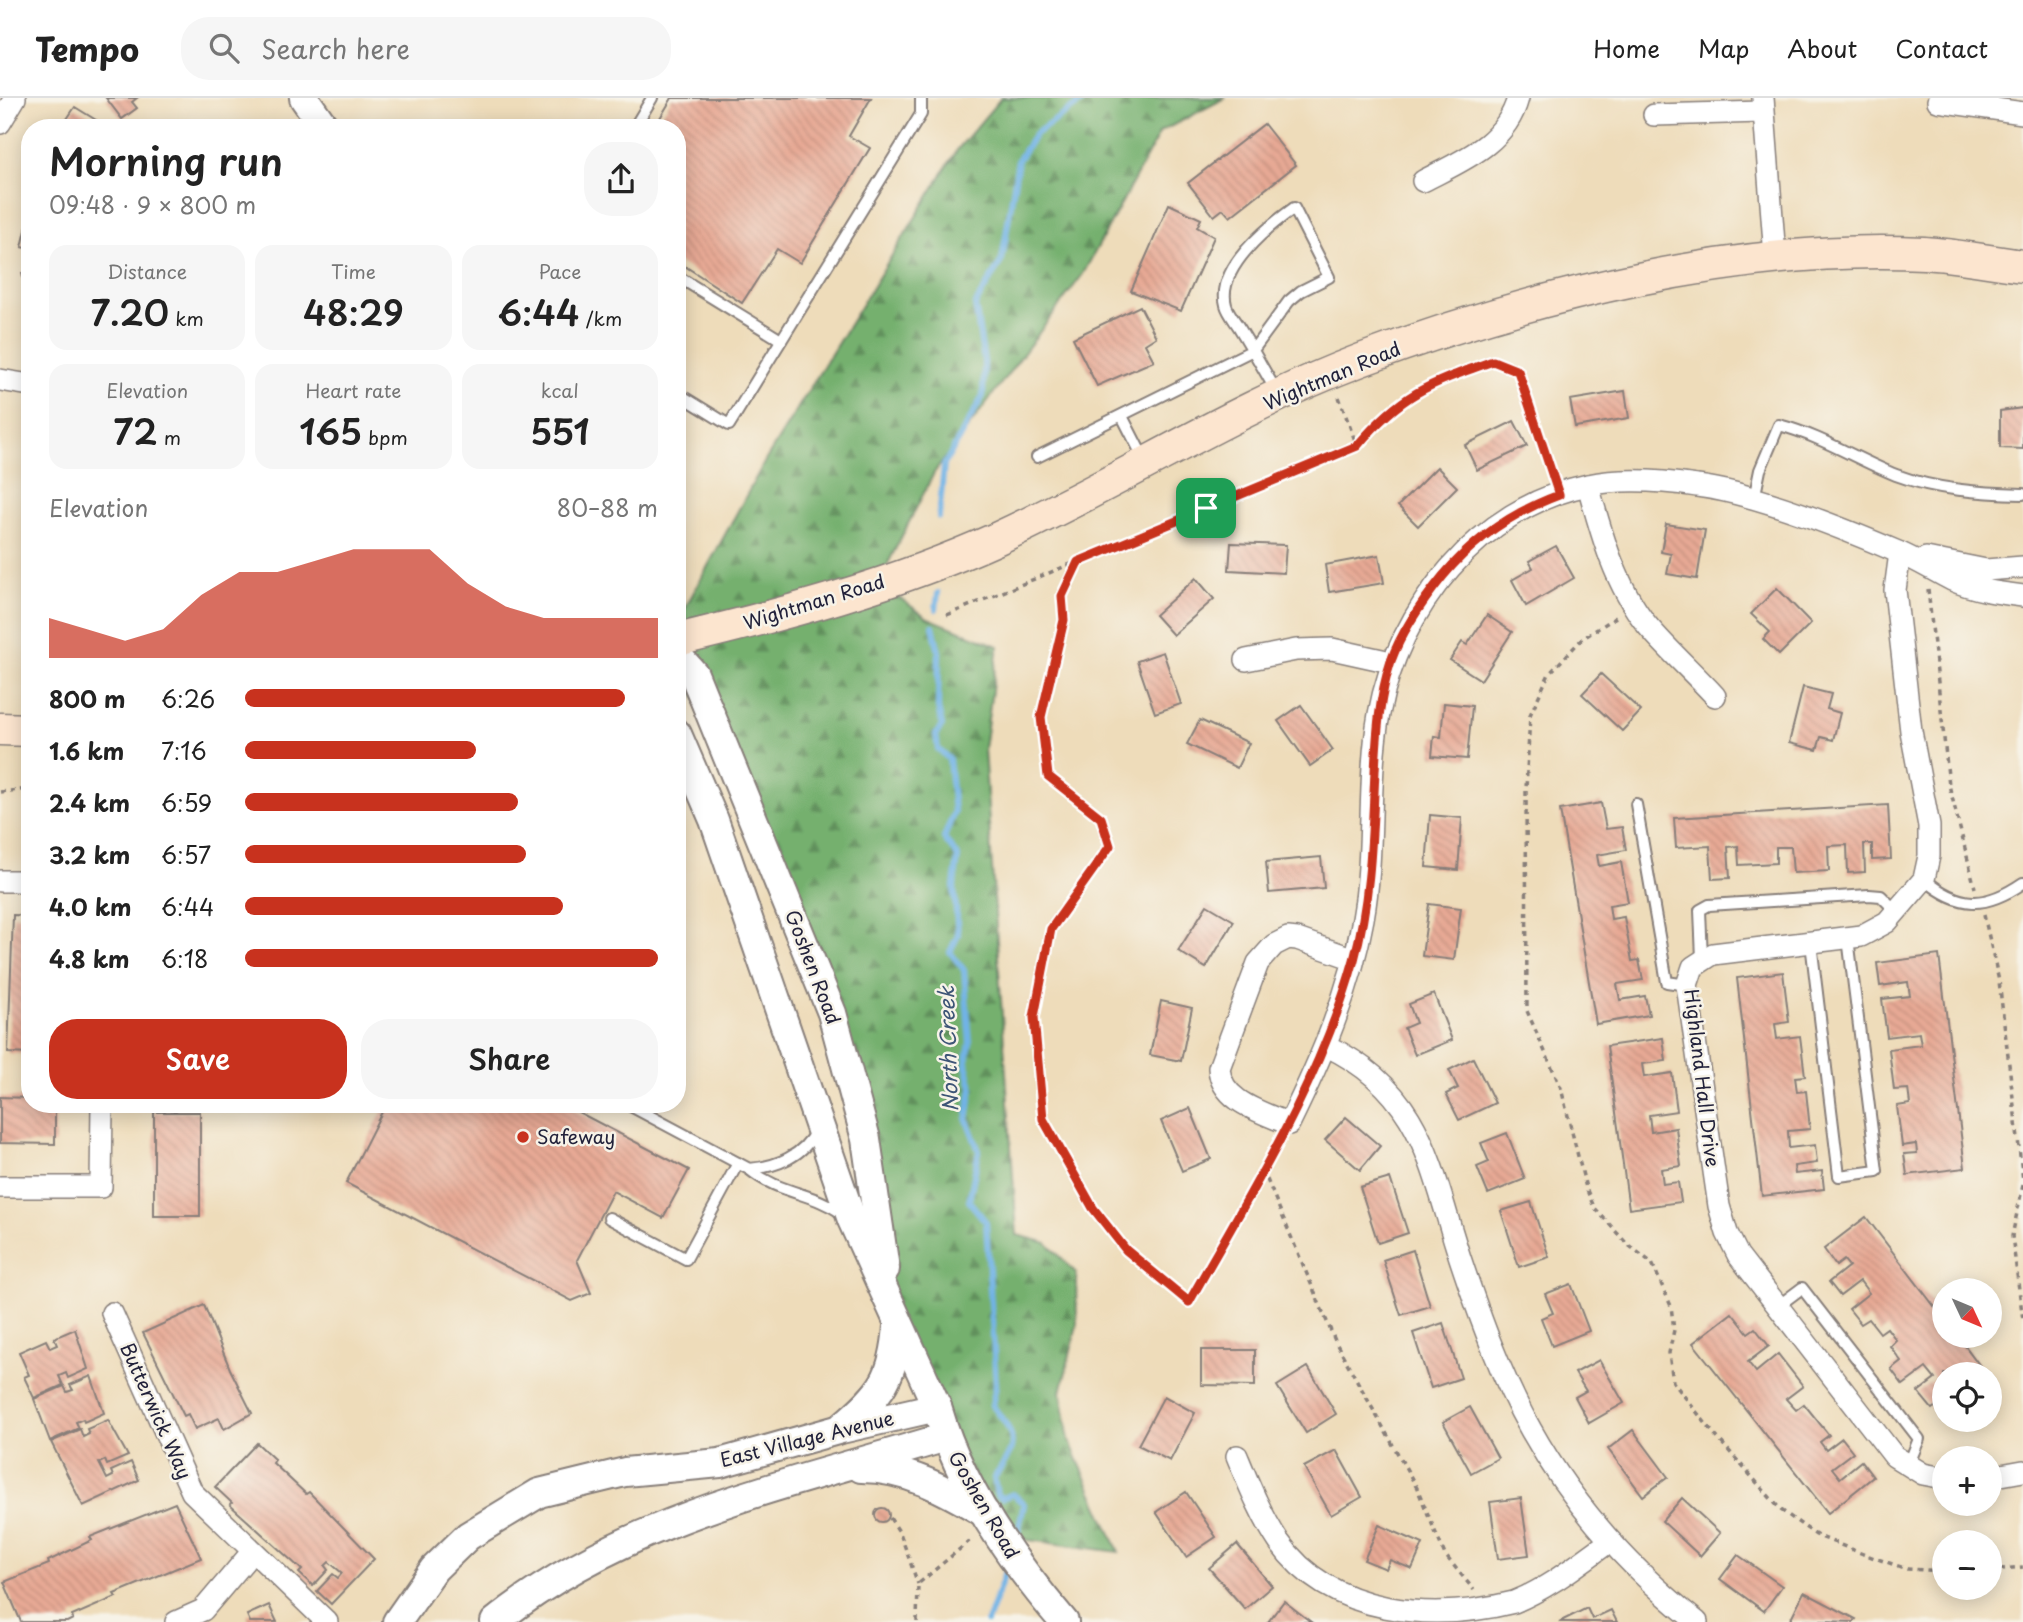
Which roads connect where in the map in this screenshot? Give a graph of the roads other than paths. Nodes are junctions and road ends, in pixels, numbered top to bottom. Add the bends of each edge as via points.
1 (15, 98) edge
2 (304, 98) edge
3 (652, 98) edge
4 (921, 98) edge
5 (1518, 98) edge
6 (1938, 100) dead end
7 (1763, 105) edge
8 (2023, 113) edge
9 (1654, 115) dead end
10 (319, 119) edge
11 (639, 119) edge
12 (0, 123) edge
13 (1423, 181) dead end
14 (1774, 257) junction
15 (2023, 266) edge
16 (686, 282) edge
17 (781, 340) junction
18 (1253, 351) junction
19 (0, 380) edge
20 (21, 384) edge
21 (1279, 397) junction
22 (686, 399) edge
23 (1122, 416) junction
24 (1037, 457) dead end
25 (1147, 464) junction
26 (1588, 485) junction
27 (2023, 494) edge
28 (1754, 499) junction
29 (1900, 553) junction
30 (2023, 567) edge
31 (2023, 596) edge
32 (686, 638) edge
33 (1247, 660) dead end
34 (1391, 662) junction
35 (686, 665) edge
36 (1715, 696) dead end
37 (0, 729) edge
38 (21, 730) edge
39 (686, 755) edge
40 (1636, 804) dead end
41 (1924, 879) junction
42 (0, 881) edge
43 (21, 881) edge
44 (2023, 883) edge
45 (1897, 912) junction
46 (1848, 938) junction
47 (1811, 943) junction
48 (1354, 959) junction
49 (1702, 959) junction
50 (1687, 985) junction
51 (1327, 1046) junction
52 (102, 1113) edge
53 (644, 1113) edge
54 (820, 1121) junction
55 (738, 1163) junction
56 (749, 1168) junction
57 (0, 1188) edge
58 (609, 1218) dead end
59 (852, 1220) junction
60 (889, 1299) junction
61 (1778, 1306) junction
62 (112, 1313) dead end
63 (898, 1326) junction
64 (937, 1407) junction
65 (841, 1429) junction
66 (946, 1437) junction
67 (1237, 1456) dead end
68 (1908, 1466) junction
69 (841, 1468) junction
70 (2023, 1471) edge
71 (2002, 1475) edge
72 (1932, 1476) edge
73 (988, 1518) junction
74 (1609, 1542) junction
75 (252, 1552) junction
76 (1437, 1620) edge
77 (176, 1622) edge
78 (327, 1622) edge
79 (397, 1622) edge
80 (495, 1622) edge
81 (1064, 1622) edge
82 (1697, 1622) edge

1 - 12 street
2 - 10 street
3 - 11 lane
4 - 17 lane via 921,114
5 - 13 street via 1502,132 1480,150
6 - 8 street
7 - 9 street
7 - 14 street
14 - 15 main road, Wightman Road via 1924,253
14 - 21 main road, Wightman Road via 1684,271 1479,319 1358,362
16 - 17 lane
17 - 22 lane via 729,425
18 - 18 lane via 1226,305 1226,292 1248,248 1265,228 1294,208 1329,277 1289,301
18 - 21 lane
18 - 23 lane
19 - 20 street
21 - 25 main road, Wightman Road
23 - 24 lane
23 - 25 lane
25 - 32 main road, Wightman Road via 934,564 817,604
26 - 28 street via 1656,482
26 - 34 street via 1528,506 1456,561 1425,599
26 - 36 street via 1604,544 1634,605
27 - 28 lane via 1959,491 1898,475 1807,432 1779,425 1760,470
28 - 29 street
29 - 30 street via 1986,570
29 - 31 street via 1954,581
29 - 41 street via 1895,590 1911,731 1929,827
33 - 34 street via 1296,650 1332,649
34 - 48 street via 1378,716 1369,885
35 - 60 street, Goshen Road via 709,709 832,1013 866,1139
37 - 38 main road
39 - 54 street, Goshen Road via 714,820
40 - 50 lane via 1667,982
41 - 44 lane via 1944,896 1980,902 2002,897
41 - 45 street, Highland Hall Drive
42 - 43 street
45 - 46 street, Highland Hall Drive via 1875,930
45 - 49 lane via 1881,896 1868,895 1709,905 1700,910
46 - 47 street, Highland Hall Drive
46 - 47 lane via 1877,1171 1839,1176
47 - 49 street, Highland Hall Drive
48 - 51 street
48 - 51 street via 1288,939 1274,945 1258,963 1219,1068 1220,1077 1243,1104 1289,1124
49 - 50 street, Highland Hall Drive via 1693,967
50 - 61 street, Highland Hall Drive via 1719,1206 1738,1255
51 - 74 street via 1379,1078 1425,1144 1461,1261 1503,1370 1531,1430
52 - 57 street via 101,1187
53 - 55 lane
54 - 56 lane via 811,1141 796,1154 768,1167
54 - 59 street, Goshen Road
55 - 56 lane
55 - 58 lane via 685,1259
56 - 59 lane via 763,1180 826,1202
59 - 60 street, Goshen Road
60 - 63 street, Goshen Road
61 - 68 street, Highland Hall Drive via 1894,1456
61 - 68 lane via 1802,1288 1919,1439
62 - 75 street, Butterwick Way via 192,1492
63 - 64 street, Goshen Road
63 - 65 street via 895,1359 883,1386
64 - 65 street, East Village Avenue
64 - 66 street, Goshen Road
65 - 79 street, East Village Avenue via 720,1463 625,1472 539,1493 468,1536 434,1569
66 - 69 street, East Village Avenue
66 - 73 street, Goshen Road
67 - 76 street via 1280,1544 1335,1594 1364,1606
68 - 72 street, Highland Hall Drive
69 - 73 street via 888,1468 945,1490
69 - 80 street, East Village Avenue via 712,1507 630,1541 551,1582
70 - 71 street
73 - 81 street, Goshen Road via 1031,1583
74 - 76 street via 1553,1583 1515,1602
74 - 82 street
75 - 77 street via 203,1610
75 - 78 street, Butterwick Way

